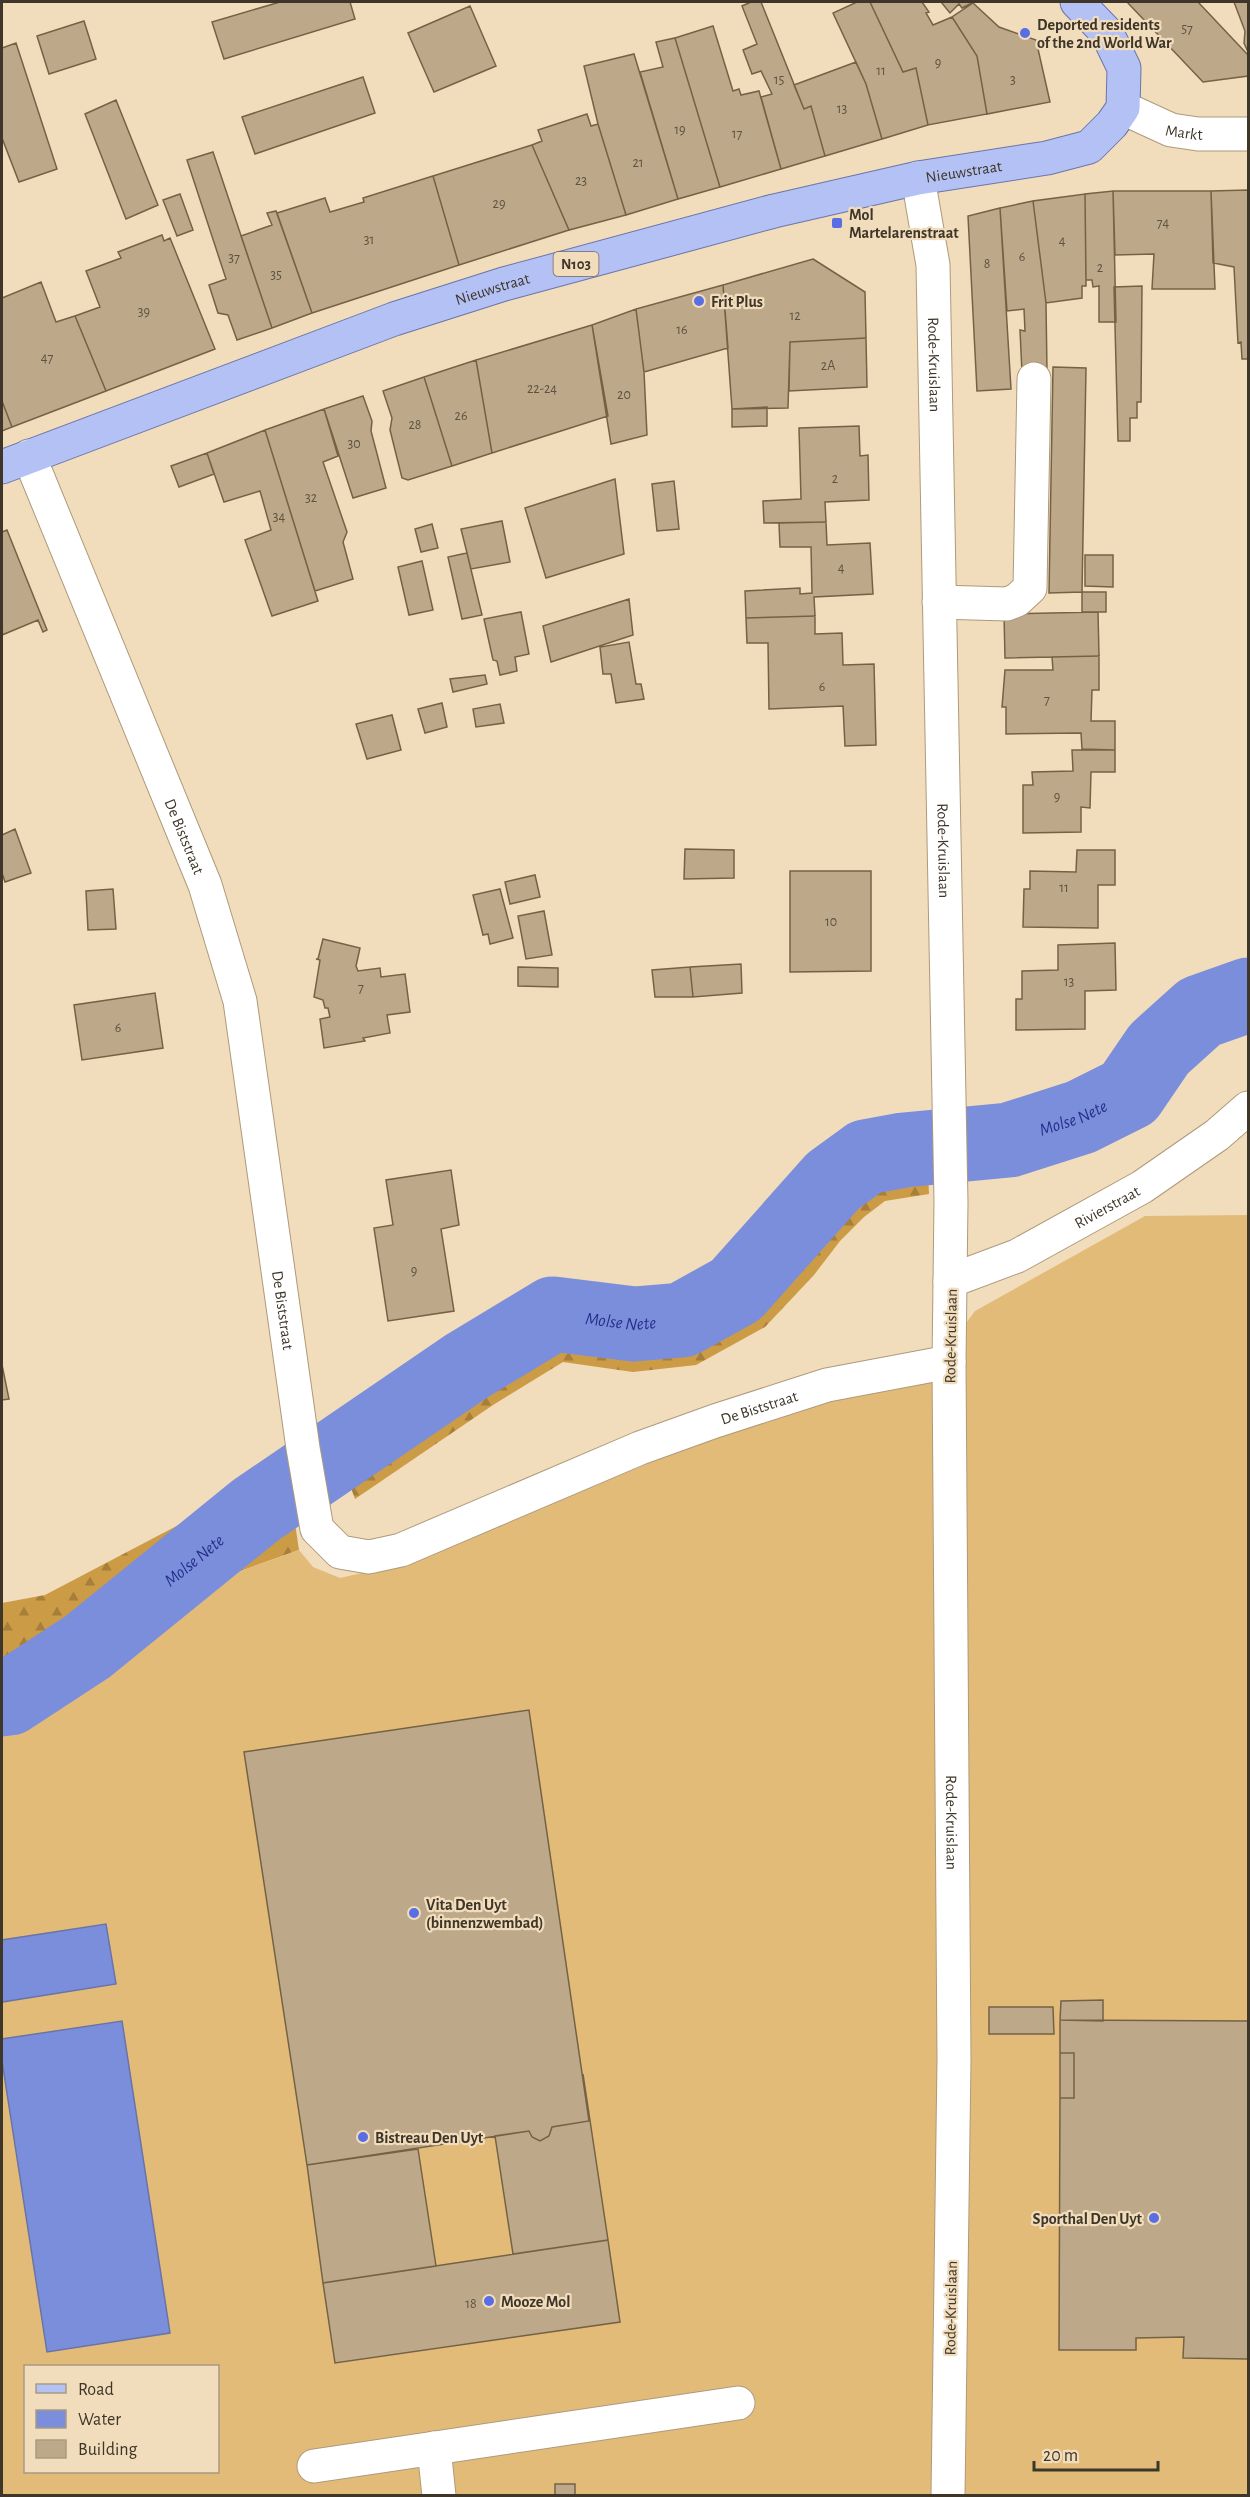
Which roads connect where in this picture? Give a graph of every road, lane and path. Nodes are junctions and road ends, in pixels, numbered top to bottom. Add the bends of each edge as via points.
1 (1077, 2) edge
2 (1123, 108) junction
3 (1248, 134) edge
4 (918, 178) junction
5 (1034, 380) dead end
6 (15, 461) edge
7 (939, 602) junction
8 (1248, 1108) edge
9 (950, 1281) junction
10 (949, 1362) junction
11 (738, 2403) dead end
12 (434, 2448) junction
13 (314, 2466) dead end
14 (439, 2496) edge
15 (948, 2496) edge

1 - 2 main road via 1107,33 1124,68
2 - 3 street, Markt via 1171,130
2 - 4 main road, Nieuwstraat / N103 via 1089,147 1047,158
4 - 6 main road, Nieuwstraat / N103 via 774,211 504,284 394,319
4 - 7 street, Rode-Kruislaan via 933,265
5 - 7 street via 1030,588 1007,604
6 - 10 street, De Biststraat via 205,885 240,1001 317,1529 340,1552 369,1557 402,1550 640,1448 715,1421 827,1385
7 - 9 street, Rode-Kruislaan
8 - 9 street, Rivierstraat via 1217,1135 1133,1192 1017,1256
9 - 10 street, Rode-Kruislaan
10 - 15 street, Rode-Kruislaan via 954,2060
11 - 12 street
12 - 13 street
12 - 14 street

